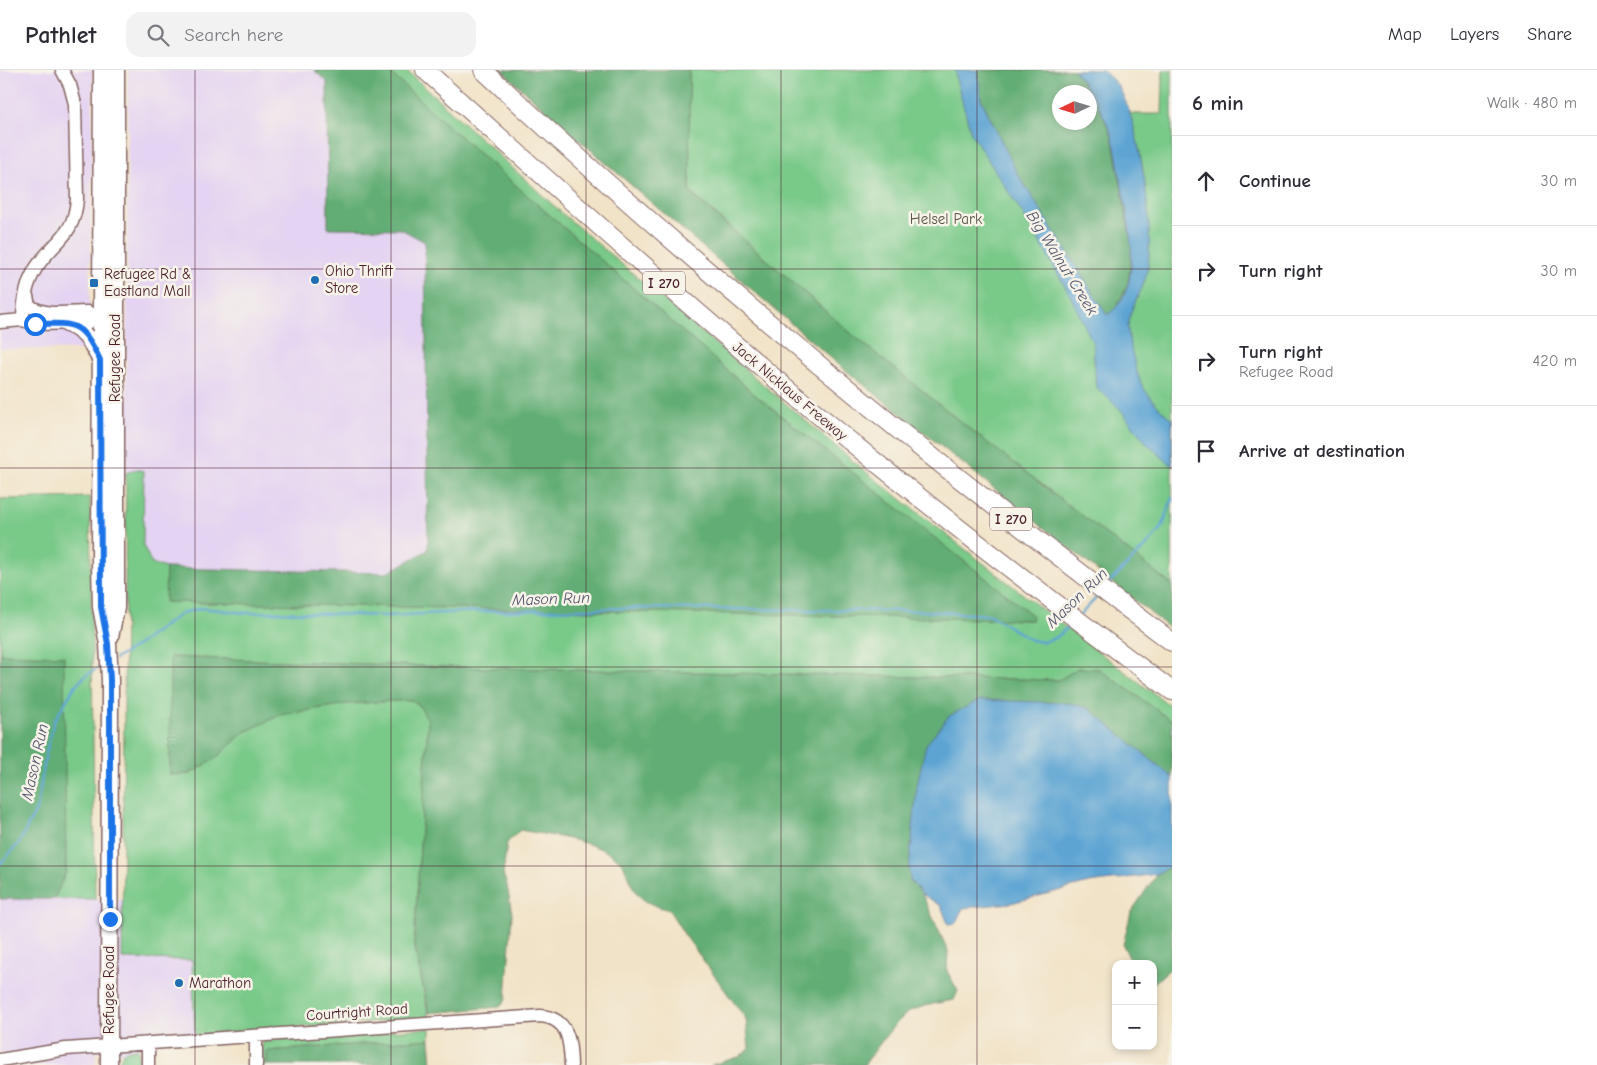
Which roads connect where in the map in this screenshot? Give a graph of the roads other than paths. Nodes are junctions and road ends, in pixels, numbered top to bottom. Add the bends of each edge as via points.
1 (62, 70) edge
2 (102, 70) edge
3 (116, 70) edge
4 (425, 70) edge
5 (482, 70) edge
6 (26, 292) junction
7 (44, 312) junction
8 (104, 318) junction
9 (23, 320) junction
10 (0, 322) edge
11 (67, 324) junction
12 (100, 360) junction
13 (1172, 642) edge
14 (109, 656) junction
15 (1172, 691) edge
16 (256, 1036) junction
17 (148, 1043) junction
18 (109, 1046) junction
19 (0, 1060) edge
20 (109, 1065) edge
21 (148, 1065) edge
22 (256, 1065) edge
23 (571, 1065) edge

1 - 6 street via 75,104 76,210 68,231 38,264
2 - 8 main road, Refugee Road
3 - 8 main road, Refugee Road
4 - 15 highway, Jack Nicklaus Freeway / I 270 via 594,223 879,465
5 - 13 highway, I 270 via 776,328 932,456
6 - 7 street via 31,307
6 - 9 street
7 - 8 street via 88,312
7 - 9 street
8 - 11 street
8 - 12 main road, Refugee Road
8 - 14 main road, Refugee Road via 116,608
9 - 10 street
9 - 11 street via 35,324
11 - 12 main road via 82,331
12 - 14 main road, Refugee Road via 101,607
14 - 18 main road, Refugee Road
16 - 17 street, Courtright Road
16 - 22 street
16 - 23 street, Courtright Road via 540,1016 556,1020 566,1032
17 - 18 street, Courtright Road
17 - 21 street
18 - 19 street, Courtright Road via 66,1049
18 - 20 main road, Refugee Road

